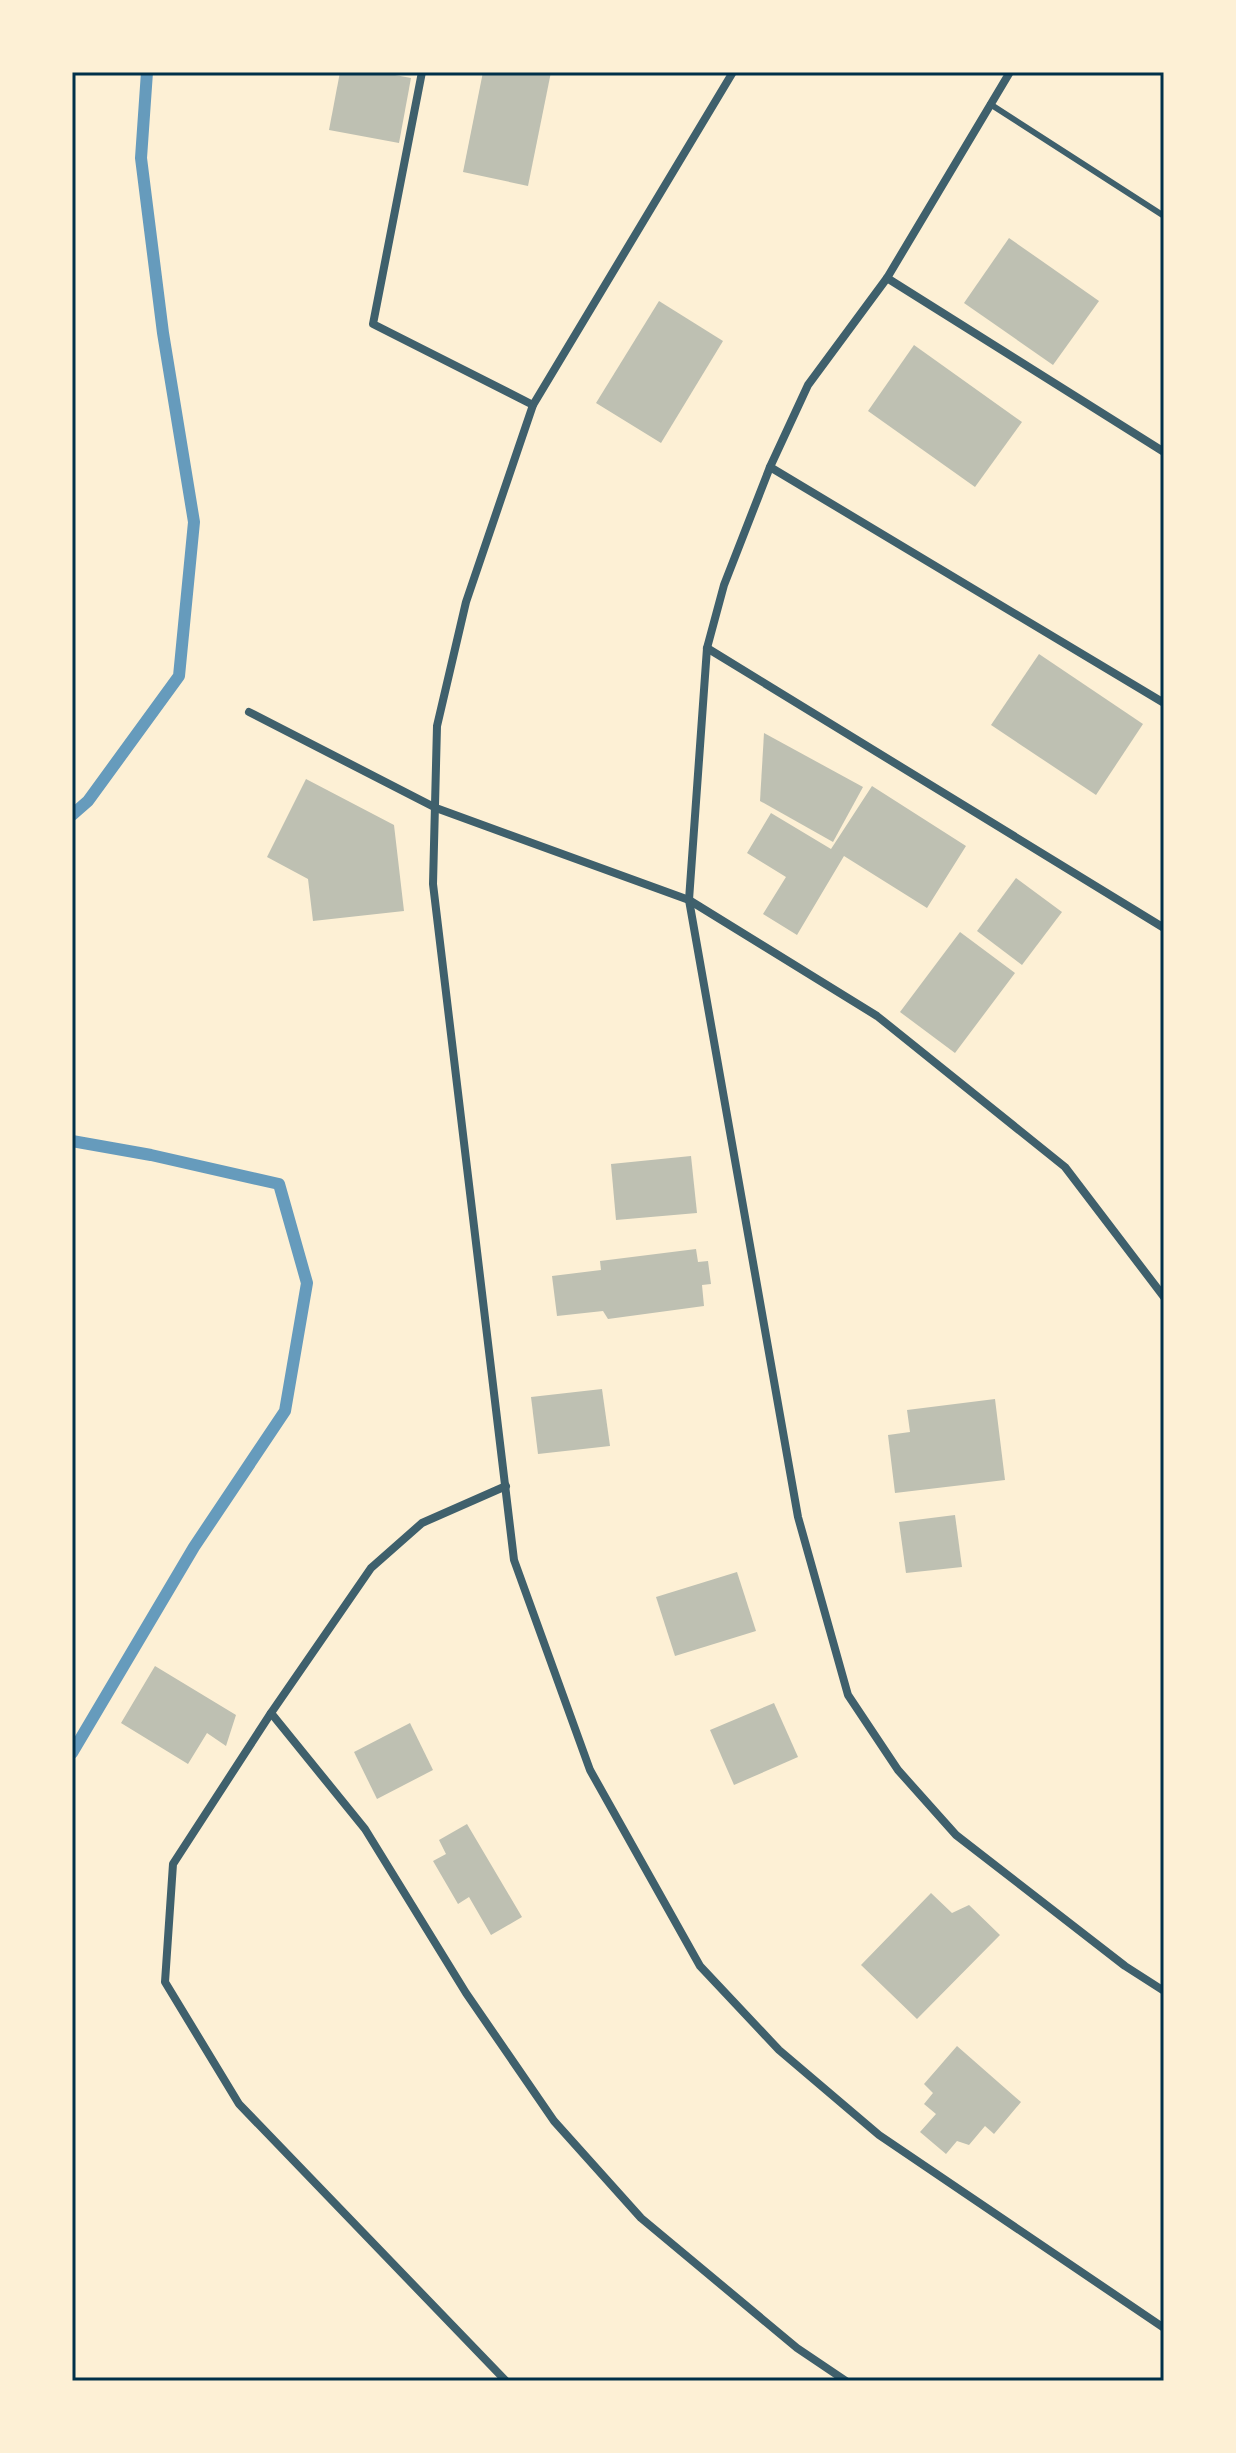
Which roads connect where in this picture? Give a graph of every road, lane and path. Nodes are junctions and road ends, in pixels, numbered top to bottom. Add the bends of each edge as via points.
1 (422, 72) edge
2 (733, 72) edge
3 (1010, 72) edge
4 (990, 104) junction
5 (1164, 216) edge
6 (887, 278) junction
7 (533, 405) junction
8 (1164, 452) edge
9 (770, 467) junction
10 (707, 648) junction
11 (1164, 703) edge
12 (249, 712) dead end
13 (436, 808) junction
14 (689, 900) junction
15 (1164, 928) edge
16 (1164, 1297) edge
17 (506, 1486) junction
18 (271, 1713) junction
19 (1164, 1991) edge
20 (1164, 2328) edge
21 (506, 2381) edge
22 (846, 2381) edge

1 - 7 street via 373,324
2 - 7 street
3 - 4 street
4 - 5 lane
4 - 6 street
6 - 8 street
6 - 9 street via 808,385
7 - 13 street via 462,618 437,726
9 - 10 street via 724,585
9 - 11 street
10 - 14 street
10 - 15 street
12 - 13 street
13 - 14 street
13 - 17 street via 433,884
14 - 16 street via 877,1016 1065,1167
14 - 19 street via 798,1517 848,1695 898,1770 956,1835
17 - 18 street via 422,1523 371,1568
17 - 20 street via 514,1560 590,1770 700,1966 779,2050 879,2135
18 - 21 street via 173,1864 165,1982 239,2104
18 - 22 street via 365,1829 466,1993 554,2121 641,2218 797,2348

